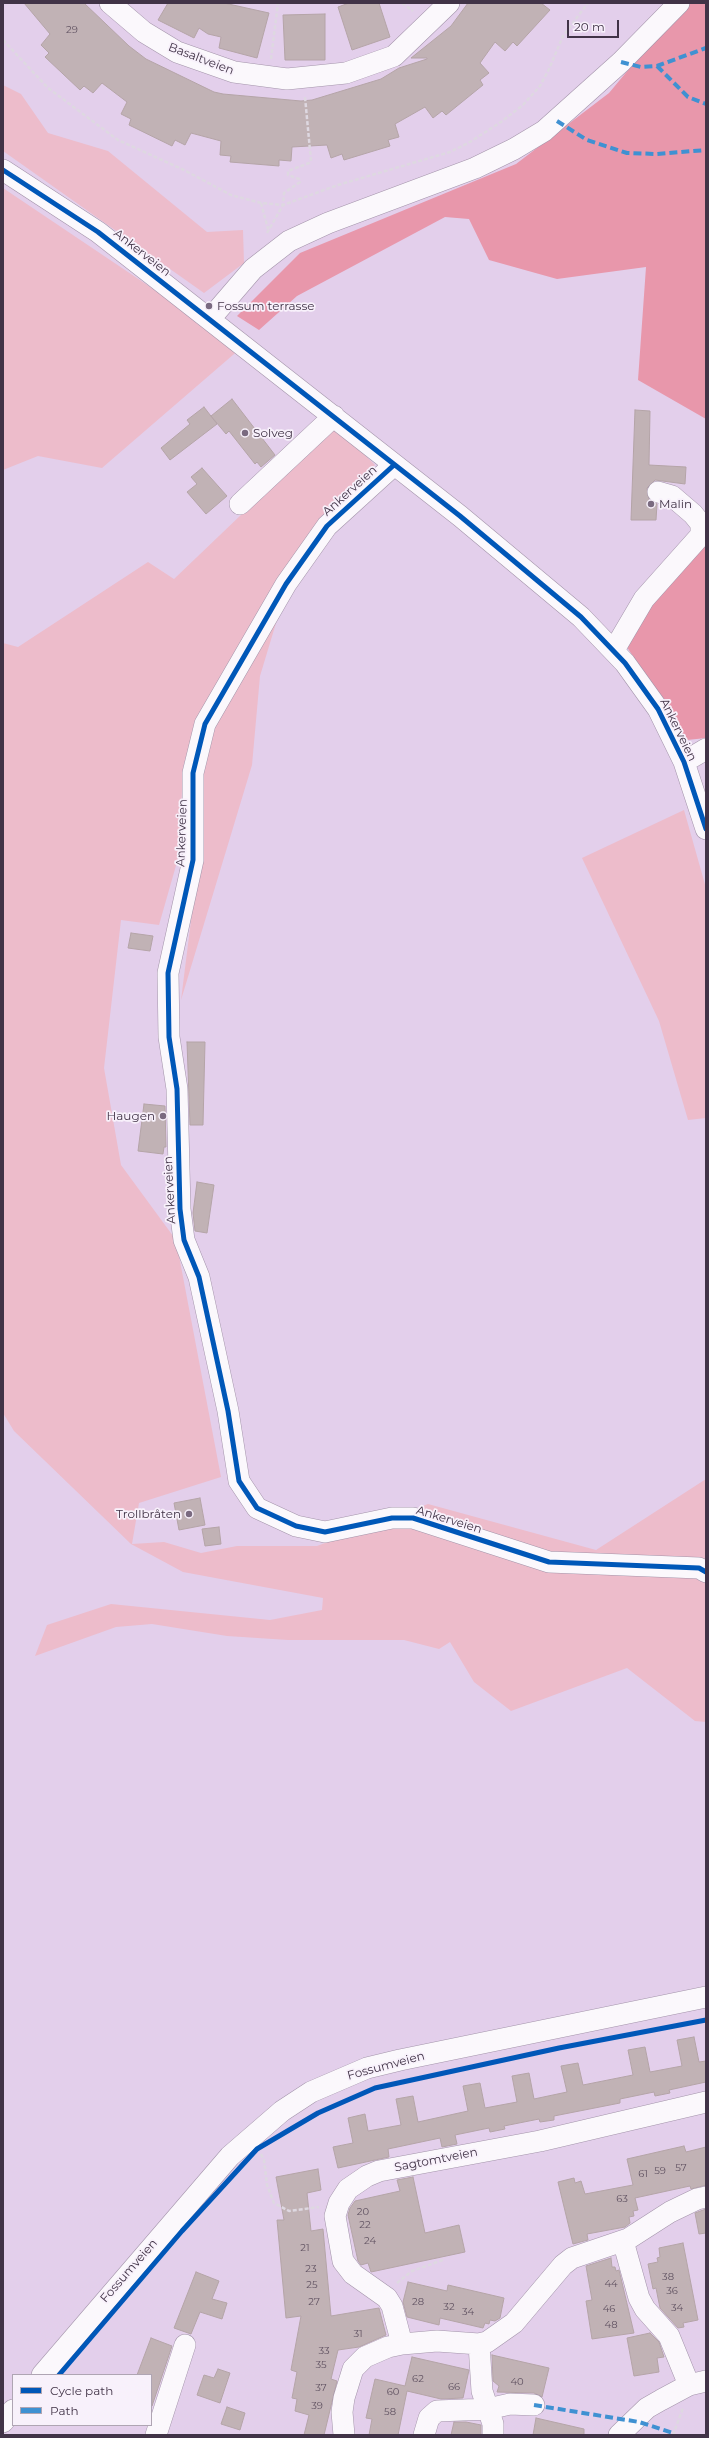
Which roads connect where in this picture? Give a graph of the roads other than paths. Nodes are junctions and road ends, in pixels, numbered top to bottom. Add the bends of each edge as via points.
1 (110, 3) edge
2 (449, 3) edge
3 (680, 3) edge
4 (3, 170) edge
5 (210, 319) junction
6 (334, 416) junction
7 (394, 465) junction
8 (658, 492) dead end
9 (240, 504) dead end
10 (614, 650) junction
11 (706, 749) edge
12 (684, 762) junction
13 (706, 829) edge
14 (706, 1572) edge
15 (706, 1997) edge
16 (706, 2102) edge
17 (706, 2197) edge
18 (623, 2241) junction
19 (185, 2344) dead end
20 (402, 2344) junction
21 (479, 2344) junction
22 (43, 2374) edge
23 (697, 2383) edge
24 (534, 2406) dead end
25 (488, 2409) junction
26 (12, 2411) edge
27 (3, 2422) edge
28 (156, 2435) edge
29 (344, 2435) edge
30 (424, 2435) edge
31 (493, 2435) edge
32 (619, 2435) edge

1 - 2 street, Basaltveien via 144,32 177,52 234,72 269,78 310,78 346,73 394,56
3 - 5 street via 604,77 544,130 514,149 475,168 328,223 289,241 253,269
4 - 5 street, Ankerveien via 98,232
5 - 6 street, Ankerveien
6 - 7 street, Ankerveien
6 - 9 street
7 - 10 street, Ankerveien via 460,516 575,612
7 - 14 street, Ankerveien via 326,526 286,584 205,724 193,773 193,860 168,973 169,1037 177,1089 180,1208 184,1240 199,1277 228,1411 239,1481 258,1508 296,1526 325,1532 392,1518 413,1518 549,1562 699,1568
8 - 10 street via 672,496 693,514 701,524 701,535 644,600
10 - 12 street, Ankerveien via 654,703
11 - 12 street
12 - 13 street, Ankerveien
15 - 22 street, Fossumveien via 400,2060 367,2068 311,2092 282,2111 230,2156
16 - 20 street, Sagtomtveien via 540,2141 379,2171 348,2189 342,2196 334,2216 343,2261 353,2274 387,2298 392,2306
17 - 18 street via 670,2212
18 - 21 street via 572,2258 505,2332
18 - 23 street via 639,2298 668,2336
19 - 28 street
20 - 21 street via 438,2341
20 - 29 street via 365,2357 353,2369 342,2412
21 - 25 street via 482,2391
23 - 32 street via 647,2408
24 - 25 street via 510,2404
25 - 30 street via 437,2411 429,2418
25 - 31 street via 493,2424
26 - 27 street

